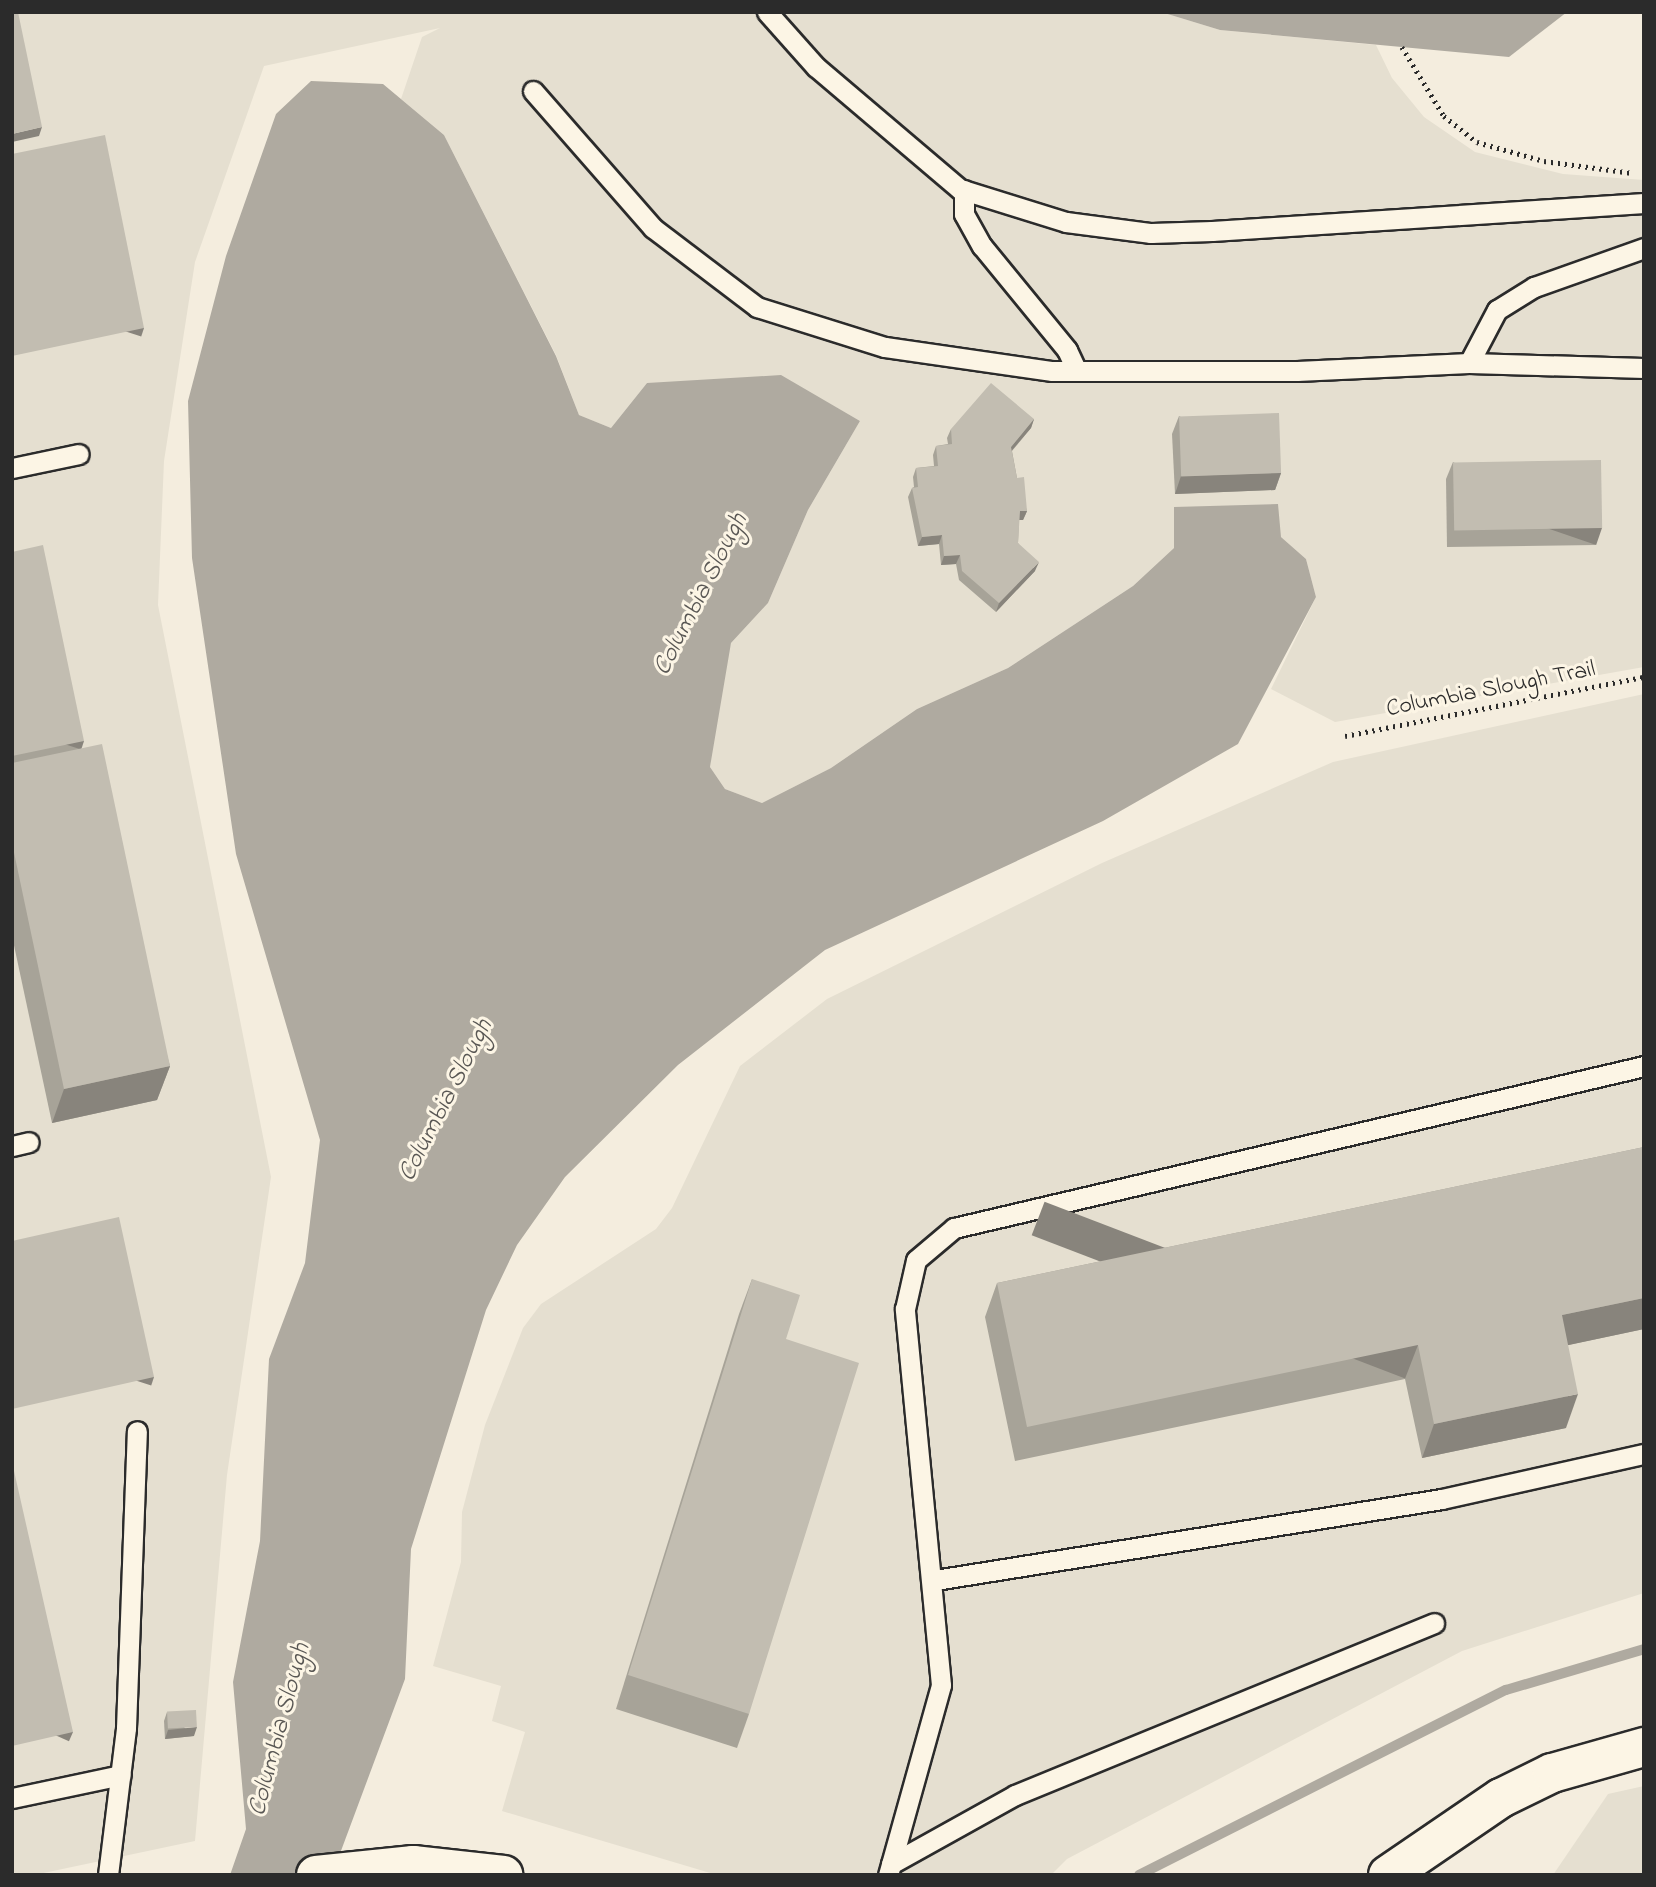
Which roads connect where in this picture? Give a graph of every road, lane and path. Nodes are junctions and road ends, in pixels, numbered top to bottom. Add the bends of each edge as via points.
1 (768, 12) edge
2 (1402, 47) dead end
3 (533, 91) dead end
4 (1644, 175) edge
5 (964, 190) junction
6 (1644, 202) edge
7 (1644, 248) edge
8 (1469, 363) junction
9 (1644, 368) edge
10 (1077, 371) junction
11 (79, 454) dead end
12 (12, 468) edge
13 (1644, 677) edge
14 (1345, 736) dead end
15 (1644, 1066) edge
16 (136, 1431) dead end
17 (1644, 1454) edge
18 (935, 1580) junction
19 (1434, 1623) dead end
20 (1644, 1747) edge
21 (121, 1775) junction
22 (12, 1798) edge
23 (890, 1869) edge
24 (108, 1875) edge
25 (316, 1875) edge
26 (503, 1875) edge
27 (1388, 1875) edge

1 - 5 lane via 816,67
2 - 4 path via 1444,116 1477,142 1544,161
3 - 10 lane via 653,228 757,307 885,347
5 - 6 lane via 1066,222 1151,233 1496,217
5 - 10 lane via 964,214 982,246 1067,350
7 - 8 lane via 1534,288 1497,310
8 - 9 lane
8 - 10 lane
11 - 12 lane
13 - 14 path, Columbia Slough Trail
15 - 18 lane via 954,1228 916,1260 905,1308 916,1461
16 - 21 lane
17 - 18 lane via 1442,1499
18 - 23 lane via 941,1685
19 - 23 lane via 1015,1795
20 - 27 street via 1552,1773 1501,1798
21 - 22 lane
21 - 24 lane
25 - 26 street via 443,1867

